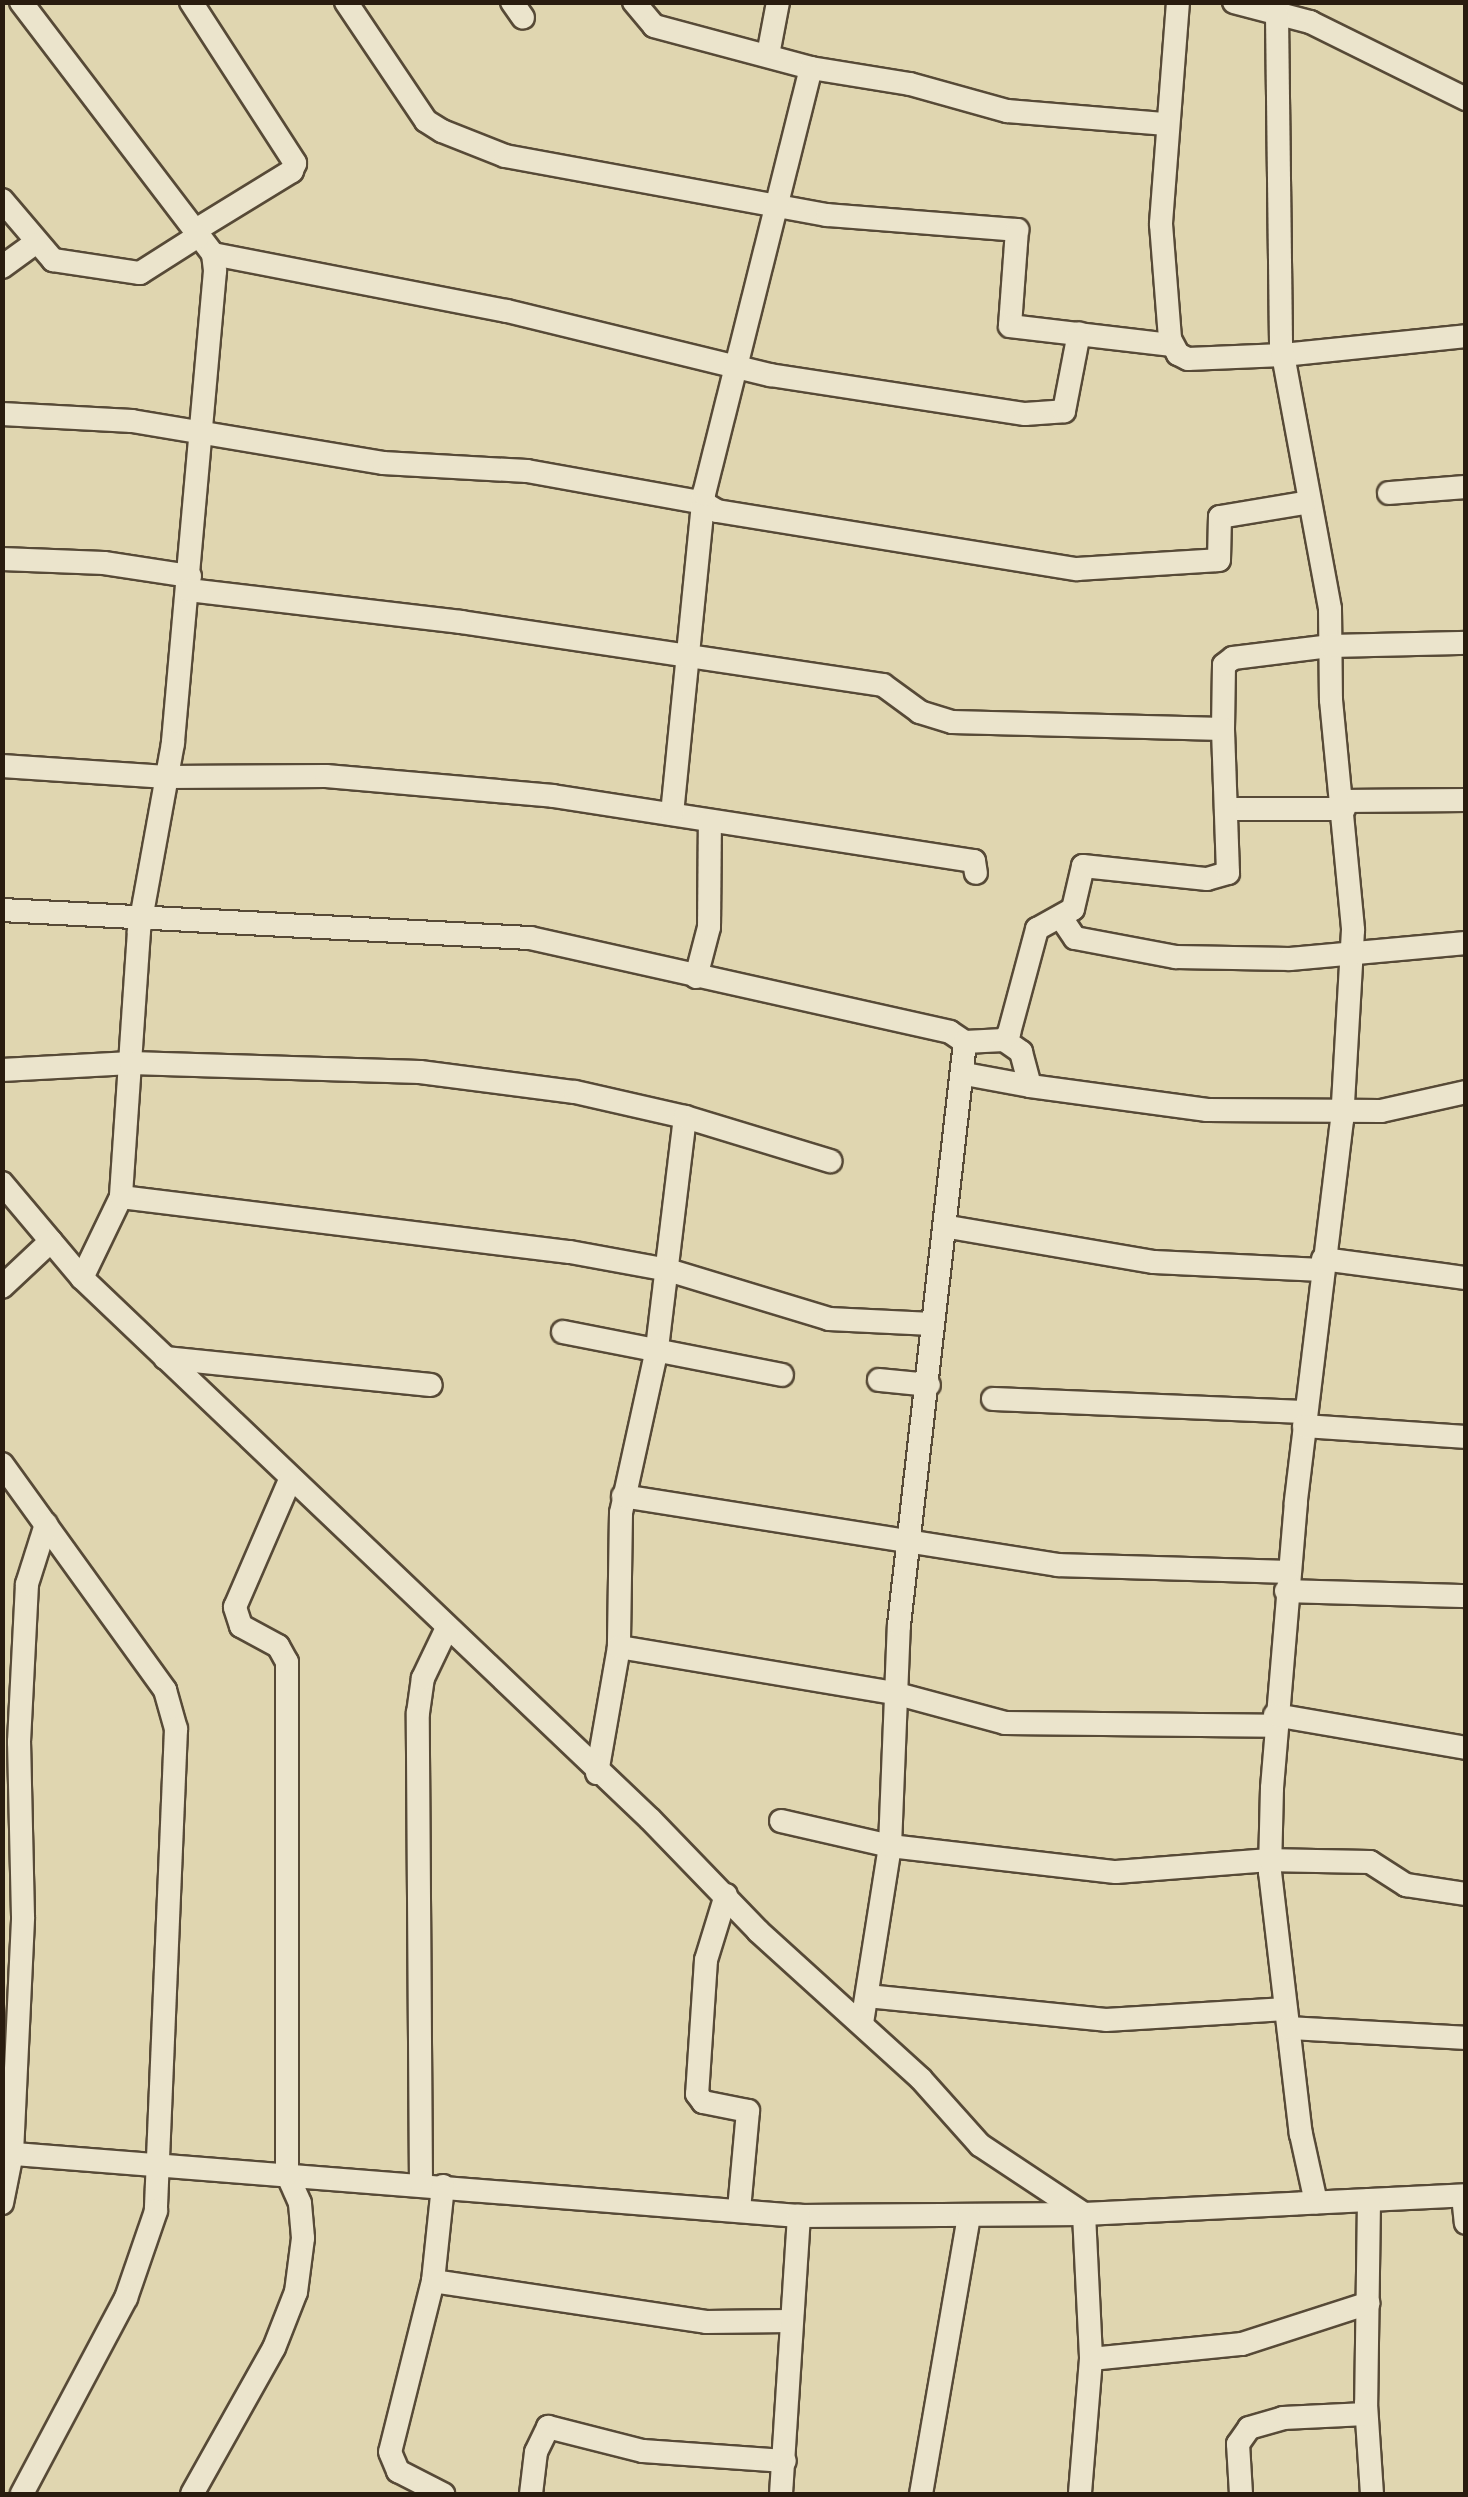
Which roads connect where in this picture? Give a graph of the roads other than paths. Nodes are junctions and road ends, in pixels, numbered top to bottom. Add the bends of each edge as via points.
1 (21, 2) edge
2 (191, 2) edge
3 (346, 2) edge
4 (634, 2) edge
5 (778, 2) edge
6 (1178, 2) edge
7 (1234, 2) edge
8 (1276, 15) junction
9 (768, 55) junction
10 (811, 68) junction
11 (1466, 100) edge
12 (1166, 124) junction
13 (2, 200) edge
14 (776, 206) junction
15 (202, 240) junction
16 (34, 244) junction
17 (2, 267) edge
18 (1079, 333) junction
19 (1466, 336) edge
20 (1172, 345) junction
21 (1282, 356) junction
22 (736, 364) junction
23 (2, 414) edge
24 (197, 434) junction
25 (1466, 487) edge
26 (1388, 493) dead end
27 (1306, 502) junction
28 (704, 503) junction
29 (2, 559) edge
30 (190, 584) junction
31 (1466, 644) edge
32 (1331, 646) junction
33 (687, 659) junction
34 (1223, 729) junction
35 (2, 766) edge
36 (167, 776) junction
37 (1466, 800) edge
38 (1343, 805) junction
39 (1230, 809) junction
40 (672, 814) junction
41 (710, 822) junction
42 (976, 873) dead end
43 (2, 910) edge
44 (142, 915) junction
45 (1062, 920) junction
46 (1466, 943) edge
47 (1351, 954) junction
48 (696, 976) junction
49 (1004, 1040) junction
50 (965, 1042) junction
51 (131, 1063) junction
52 (2, 1070) edge
53 (965, 1074) junction
54 (1030, 1086) junction
55 (1466, 1092) edge
56 (1343, 1113) junction
57 (685, 1118) junction
58 (830, 1162) dead end
59 (2, 1183) edge
60 (121, 1197) junction
61 (949, 1226) junction
62 (51, 1242) junction
63 (1323, 1264) junction
64 (668, 1270) junction
65 (82, 1278) junction
66 (1466, 1278) edge
67 (2, 1287) edge
68 (932, 1324) junction
69 (563, 1332) dead end
70 (657, 1349) junction
71 (166, 1358) junction
72 (782, 1375) dead end
73 (879, 1380) dead end
74 (430, 1385) dead end
75 (929, 1386) junction
76 (994, 1400) dead end
77 (1304, 1419) junction
78 (1466, 1437) edge
79 (2, 1464) edge
80 (290, 1480) junction
81 (624, 1496) junction
82 (46, 1524) junction
83 (907, 1544) junction
84 (1287, 1581) junction
85 (1466, 1596) edge
86 (447, 1628) junction
87 (620, 1647) junction
88 (894, 1693) junction
89 (1275, 1720) junction
90 (1466, 1748) edge
91 (597, 1774) junction
92 (781, 1821) dead end
93 (890, 1846) junction
94 (1270, 1860) junction
95 (1466, 1894) edge
96 (726, 1895) junction
97 (867, 1996) junction
98 (1288, 2018) junction
99 (862, 2023) junction
100 (1466, 2038) edge
101 (7, 2153) edge
102 (156, 2164) junction
103 (286, 2174) junction
104 (432, 2185) junction
105 (1464, 2196) edge
106 (1369, 2200) junction
107 (1316, 2202) junction
108 (2, 2203) edge
109 (739, 2210) junction
110 (1084, 2214) junction
111 (800, 2216) junction
112 (969, 2216) junction
113 (1466, 2223) edge
114 (433, 2281) junction
115 (1370, 2303) junction
116 (790, 2320) junction
117 (1091, 2360) junction
118 (1366, 2414) junction
119 (785, 2461) junction
120 (22, 2494) edge
121 (192, 2494) edge
122 (443, 2494) edge
123 (531, 2494) edge
124 (781, 2494) edge
125 (921, 2494) edge
126 (1080, 2494) edge
127 (1240, 2494) edge
128 (1372, 2494) edge

1 - 15 street
2 - 15 street via 295,163
3 - 14 street via 426,121 442,131 505,156
4 - 9 street via 654,26
5 - 9 street
6 - 12 street
7 - 8 street
8 - 11 street via 1321,26
8 - 21 street
9 - 10 street
10 - 12 street via 910,84 1007,111
10 - 14 street
12 - 20 street via 1161,224
13 - 16 street
14 - 18 street via 1017,230 1010,326
14 - 22 street
15 - 16 street via 140,273 53,260
15 - 22 street
15 - 24 street
16 - 17 street
18 - 20 street
18 - 22 street via 1064,412 1056,416 934,402
19 - 21 street
20 - 21 street via 1188,359
21 - 27 street
22 - 28 street
23 - 24 street via 132,421
24 - 28 street via 383,463 527,470
24 - 30 street
25 - 26 street
27 - 28 street via 1220,517 1219,560 1102,570 1032,566 716,511
27 - 32 street via 1320,546
28 - 33 street
29 - 30 street via 104,563
30 - 33 street
30 - 36 street
31 - 32 street
32 - 34 street via 1226,661
32 - 38 street
33 - 34 street via 883,685 920,712 952,722
33 - 40 street
34 - 39 street
35 - 36 street
36 - 40 street via 326,776
36 - 44 street
37 - 38 street
38 - 39 street
38 - 47 street
39 - 45 street via 1224,878 1089,864
40 - 41 street
41 - 42 street via 974,861
41 - 48 street via 710,926
43 - 44 street
44 - 48 street via 530,938
44 - 51 street
45 - 47 street via 1075,938 1176,957
45 - 49 street via 1042,921 1037,928
46 - 47 street
47 - 56 street
48 - 50 street via 950,1032
49 - 50 street
49 - 54 street via 1021,1052
50 - 53 street
51 - 52 street
51 - 57 street via 420,1072 576,1092
51 - 60 street
53 - 54 street
53 - 61 street
54 - 56 street via 1207,1110
55 - 56 street
56 - 63 street
57 - 58 street
57 - 64 street
59 - 62 street
60 - 64 street via 382,1226
60 - 65 street
61 - 63 street via 1154,1262
61 - 68 street
62 - 65 street
62 - 67 street
63 - 66 street
63 - 77 street
64 - 68 street via 829,1319
64 - 70 street
65 - 71 street
68 - 75 street
69 - 70 street
70 - 72 street
70 - 81 street
71 - 74 street
71 - 80 street
73 - 75 street
75 - 83 street
76 - 77 street
77 - 78 street
77 - 84 street
79 - 82 street
80 - 86 street
80 - 103 street via 236,1608 242,1626 278,1646 286,1662
81 - 83 street
81 - 87 street
82 - 101 street via 27,1584
82 - 102 street via 165,1690 176,1730
83 - 84 street via 1058,1565
83 - 88 street
84 - 85 street
84 - 89 street
86 - 91 street
86 - 104 street via 428,1663 418,1713
87 - 88 street
87 - 91 street
88 - 89 street via 1005,1723
88 - 93 street
89 - 90 street
89 - 94 street
91 - 96 street
92 - 93 street
93 - 94 street via 1116,1872
93 - 97 street
94 - 95 street via 1370,1862 1406,1885
94 - 98 street
96 - 99 street
96 - 109 street via 706,1960 697,2094 703,2102 748,2111
97 - 98 street via 1106,2020
97 - 99 street
98 - 100 street
98 - 107 street
99 - 110 street via 980,2145
101 - 102 street
101 - 108 street
102 - 103 street
102 - 120 street via 146,2255
103 - 104 street
103 - 121 street via 300,2203 303,2238 296,2292 274,2348
104 - 109 street
104 - 114 street
105 - 106 street
105 - 113 street
106 - 107 street
106 - 115 street
107 - 110 street
109 - 111 street
110 - 112 street
110 - 117 street
111 - 112 street
111 - 116 street
112 - 125 street
114 - 116 street via 706,2322
114 - 122 street via 390,2452 398,2471
115 - 117 street via 1242,2344
115 - 118 street
116 - 119 street
117 - 126 street
118 - 127 street via 1283,2418 1250,2428 1238,2444
118 - 128 street
119 - 123 street via 643,2451 548,2427 536,2452
119 - 124 street

